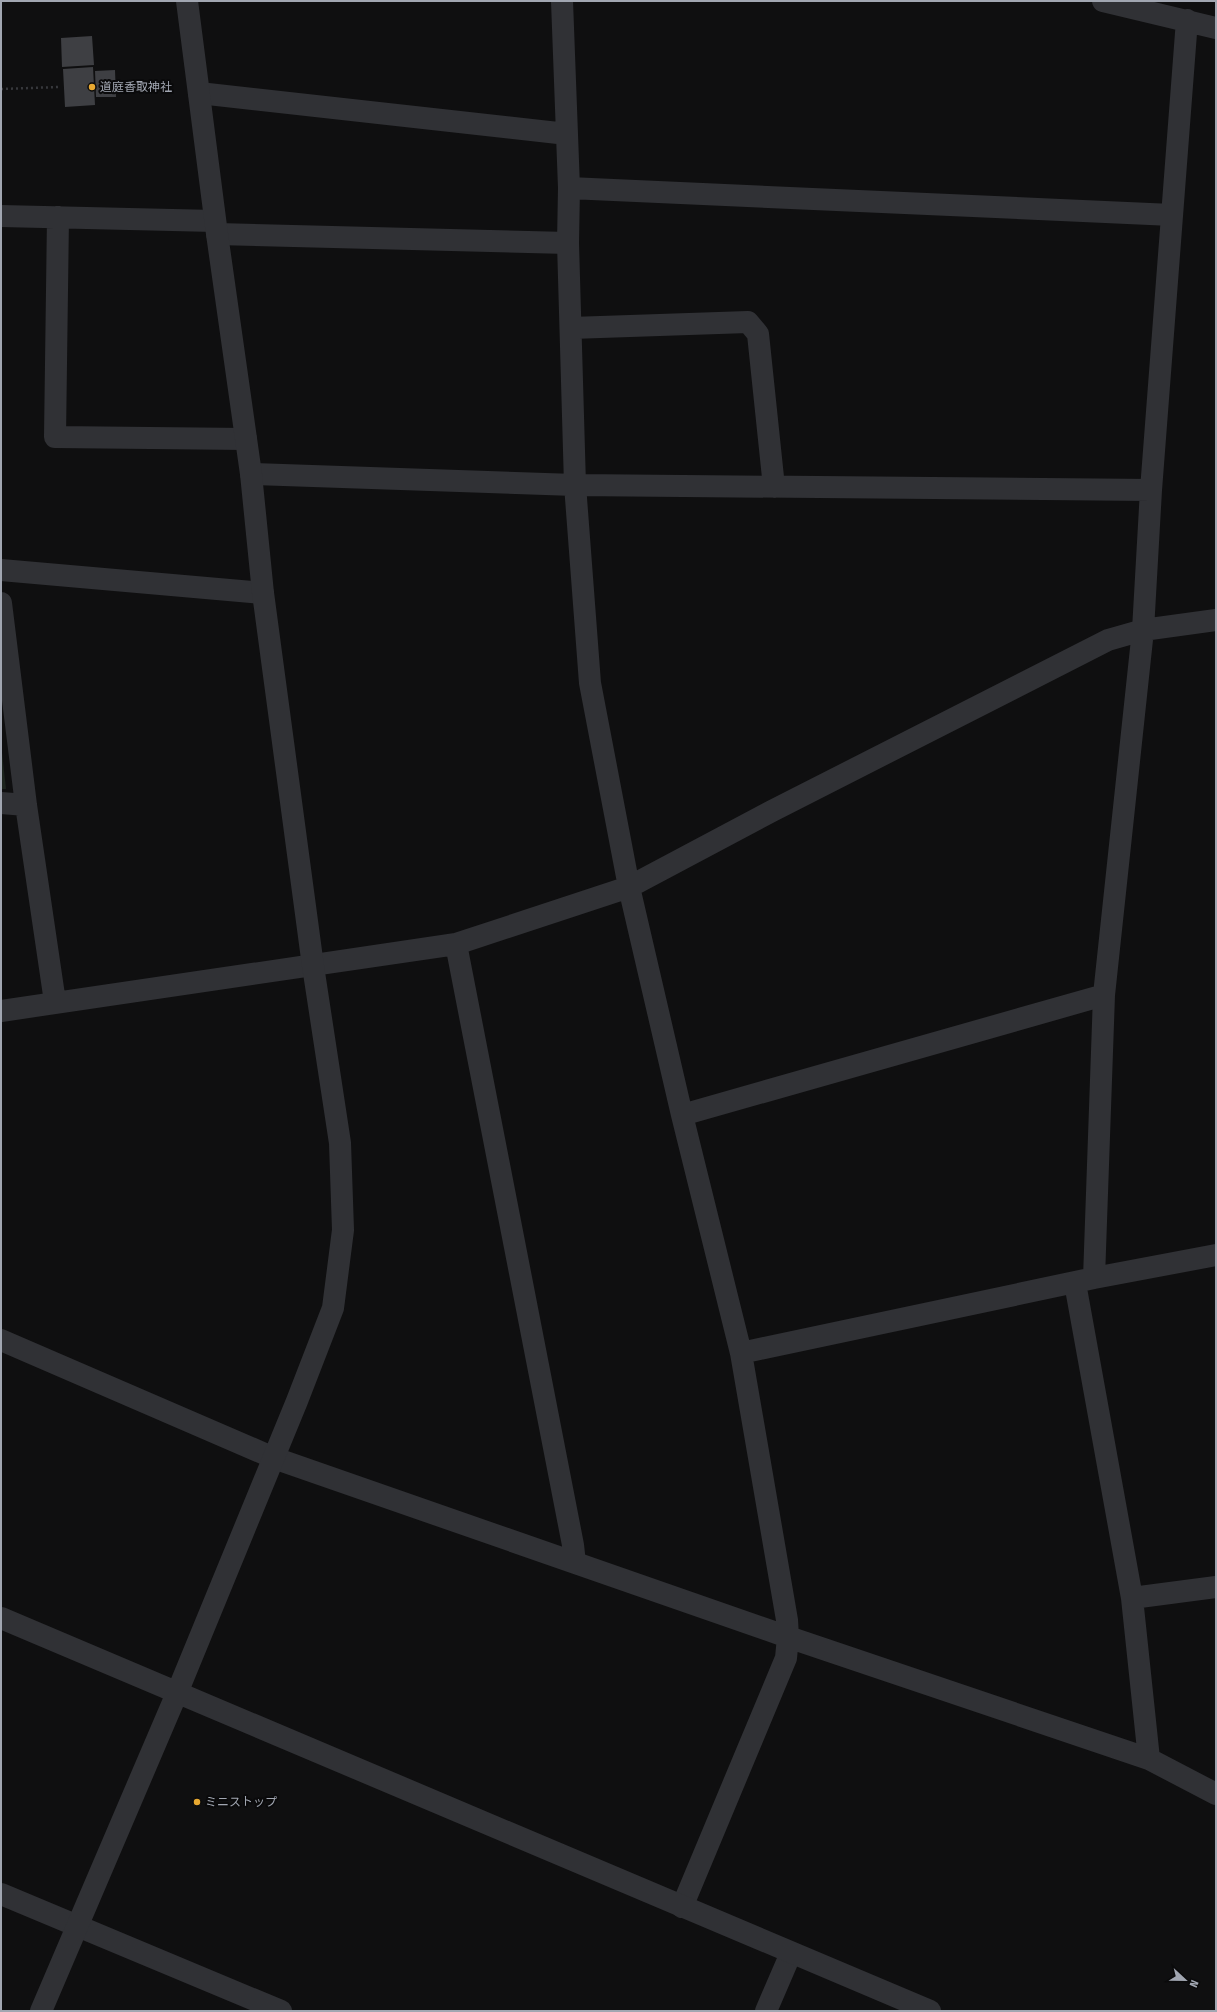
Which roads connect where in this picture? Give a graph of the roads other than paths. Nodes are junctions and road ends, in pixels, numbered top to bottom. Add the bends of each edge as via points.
1 (187, 1) edge
2 (562, 1) edge
3 (1102, 1) edge
4 (1187, 20) junction
5 (1216, 28) edge
6 (199, 93) junction
7 (567, 134) junction
8 (569, 188) junction
9 (1172, 215) junction
10 (1, 216) edge
11 (58, 217) junction
12 (216, 228) junction
13 (568, 243) junction
14 (571, 328) junction
15 (246, 439) junction
16 (251, 474) junction
17 (575, 485) junction
18 (774, 487) junction
19 (1151, 490) junction
20 (1, 570) edge
21 (263, 593) junction
22 (1, 603) edge
23 (1216, 620) edge
24 (1143, 630) junction
25 (1, 803) edge
26 (26, 805) junction
27 (629, 886) junction
28 (456, 944) junction
29 (313, 966) junction
30 (1104, 995) junction
31 (55, 1002) junction
32 (1, 1011) edge
33 (682, 1115) junction
34 (1216, 1256) edge
35 (1084, 1280) junction
36 (1, 1340) edge
37 (741, 1353) junction
38 (274, 1458) junction
39 (575, 1563) junction
40 (1216, 1587) edge
41 (1132, 1598) junction
42 (1, 1618) edge
43 (788, 1637) junction
44 (177, 1693) junction
45 (1149, 1759) junction
46 (1216, 1794) edge
47 (1, 1894) edge
48 (682, 1907) junction
49 (76, 1926) junction
50 (791, 1953) junction
51 (41, 2011) edge
52 (281, 2011) edge
53 (766, 2011) edge
54 (930, 2011) edge

1 - 6 street
2 - 7 street
3 - 4 street
4 - 5 street
4 - 9 street
6 - 7 street
6 - 12 street
7 - 8 street
8 - 9 street
8 - 13 street
9 - 19 street
10 - 11 street
11 - 12 street
11 - 15 street via 55,437
12 - 13 street
12 - 15 street
13 - 14 street
14 - 17 street
14 - 18 street via 748,322 758,334
15 - 16 street
16 - 17 street
16 - 21 street
17 - 18 street
17 - 27 street via 590,683
18 - 19 street
19 - 24 street
20 - 21 street
21 - 29 street
22 - 26 street
23 - 24 street
24 - 27 street via 1108,640
24 - 30 street
25 - 26 street
26 - 31 street
27 - 28 street
27 - 33 street
28 - 29 street
28 - 39 street
29 - 31 street
29 - 38 street via 340,1143 343,1230 333,1308
30 - 33 street
30 - 35 street
31 - 32 street
33 - 37 street
34 - 35 street
35 - 37 street
35 - 41 street
36 - 38 street
37 - 43 street via 786,1612
38 - 39 street
38 - 44 street
39 - 43 street
40 - 41 street
41 - 45 street
42 - 44 street
43 - 45 street
43 - 48 street via 786,1658
44 - 48 street
44 - 49 street
45 - 46 street
47 - 49 street
48 - 50 street
49 - 51 street
49 - 52 street
50 - 53 street
50 - 54 street

